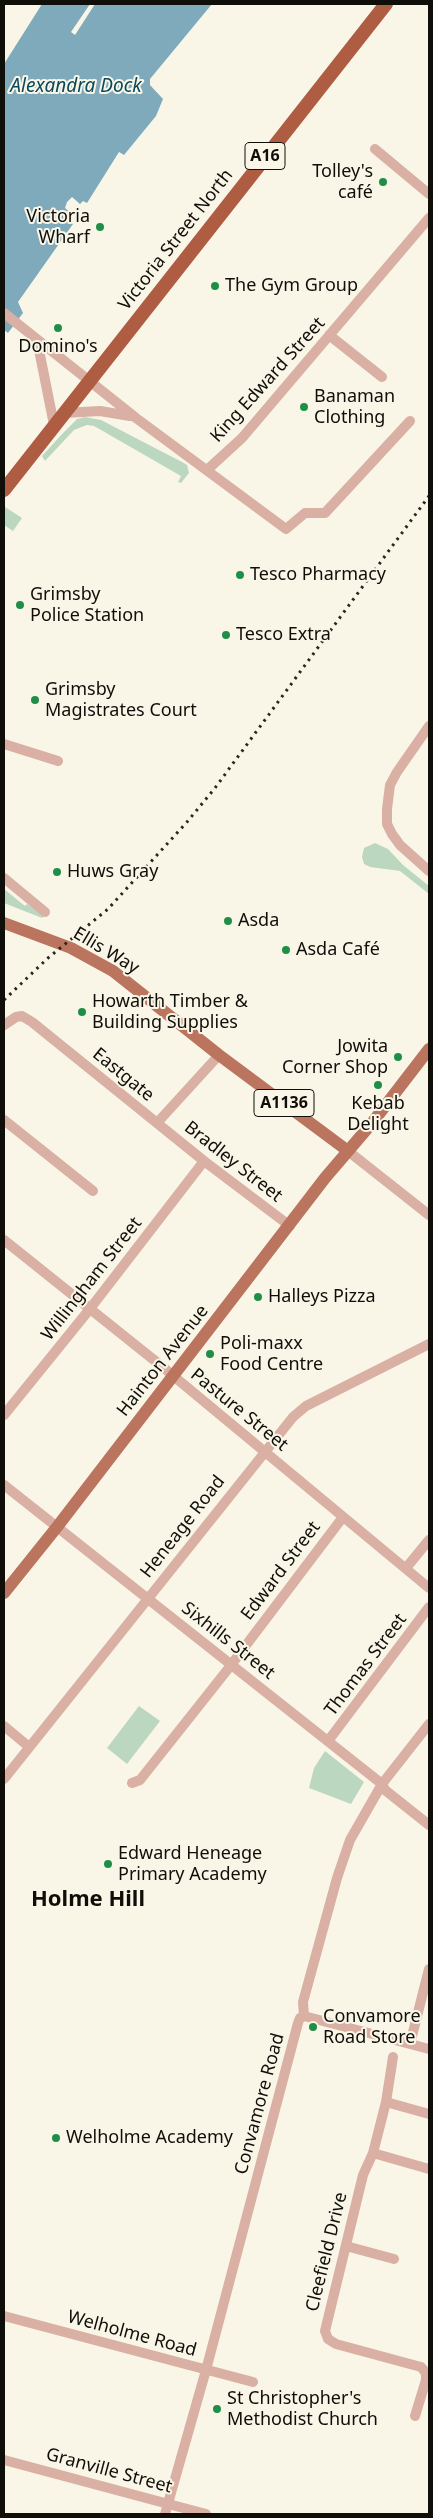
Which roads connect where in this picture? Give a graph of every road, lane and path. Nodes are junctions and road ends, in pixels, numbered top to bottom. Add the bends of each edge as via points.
1 (386, 4) edge
2 (375, 149) dead end
3 (429, 194) edge
4 (429, 218) edge
5 (4, 313) edge
6 (329, 335) junction
7 (37, 340) junction
8 (382, 377) dead end
9 (88, 381) junction
10 (64, 413) junction
11 (136, 418) junction
12 (410, 421) dead end
13 (54, 424) junction
14 (207, 470) junction
15 (4, 490) edge
16 (429, 726) edge
17 (4, 744) edge
18 (58, 761) dead end
19 (429, 871) edge
20 (4, 878) edge
21 (45, 912) dead end
22 (4, 923) edge
23 (4, 1025) edge
24 (429, 1049) edge
25 (219, 1055) junction
26 (4, 1120) edge
27 (157, 1123) junction
28 (348, 1151) junction
29 (204, 1161) junction
30 (93, 1191) dead end
31 (429, 1215) edge
32 (290, 1226) junction
33 (4, 1240) edge
34 (89, 1310) junction
35 (429, 1344) edge
36 (173, 1376) junction
37 (4, 1416) edge
38 (264, 1451) junction
39 (4, 1485) edge
40 (343, 1517) junction
41 (57, 1527) junction
42 (429, 1540) edge
43 (406, 1568) junction
44 (429, 1588) edge
45 (4, 1592) edge
46 (148, 1598) junction
47 (429, 1607) edge
48 (231, 1664) junction
49 (429, 1724) edge
50 (4, 1726) edge
51 (328, 1741) junction
52 (28, 1746) junction
53 (4, 1779) edge
54 (132, 1784) dead end
55 (382, 1784) junction
56 (429, 1825) edge
57 (429, 1969) edge
58 (304, 2016) junction
59 (410, 2044) junction
60 (429, 2049) edge
61 (393, 2057) dead end
62 (386, 2102) junction
63 (429, 2114) edge
64 (373, 2153) junction
65 (429, 2169) edge
66 (346, 2246) junction
67 (394, 2259) dead end
68 (4, 2316) edge
69 (206, 2370) junction
70 (253, 2382) dead end
71 (415, 2416) dead end
72 (4, 2460) edge
73 (166, 2509) edge
74 (206, 2514) edge

1 - 9 highway, Victoria Street North / A16
2 - 3 street
4 - 6 street, King Edward Street
5 - 7 street
6 - 8 street
6 - 14 street, King Edward Street via 242,438
7 - 9 street
7 - 13 street
9 - 10 highway, A16
9 - 11 street
10 - 11 street via 100,411
10 - 13 highway, A16
11 - 14 street
12 - 14 street via 324,514 305,513 286,529
13 - 15 highway, A16
16 - 19 street via 390,785 387,824 400,845
17 - 18 street
20 - 21 street
22 - 25 main road, Ellis Way / A1136 via 71,948 113,971
23 - 27 street, Eastgate via 22,1016
24 - 28 main road, Hainton Avenue
25 - 27 street
25 - 28 main road, Ellis Way / A1136
26 - 30 street
27 - 29 street, Bradley Street
28 - 31 street
28 - 32 main road, Hainton Avenue
29 - 32 street, Bradley Street
29 - 34 street, Willingham Street
32 - 36 main road, Hainton Avenue
33 - 34 street, Pasture Street
34 - 36 street, Pasture Street
34 - 37 street, Willingham Street
35 - 38 street, Heneage Road via 300,1410
36 - 38 street, Pasture Street
36 - 41 main road, Hainton Avenue
38 - 40 street, Pasture Street
38 - 46 street, Heneage Road
39 - 41 street, Sixhills Street
40 - 43 street, Pasture Street
40 - 48 street, Edward Street
41 - 45 main road, Hainton Avenue
41 - 46 street, Sixhills Street
42 - 43 street
43 - 44 street, Pasture Street
46 - 48 street, Sixhills Street
46 - 52 street, Heneage Road
47 - 51 street, Thomas Street
48 - 51 street, Sixhills Street
48 - 54 street, Edward Street via 140,1780
49 - 55 street, Convamore Road
50 - 52 street
51 - 55 street, Sixhills Street
52 - 53 street, Heneage Road
55 - 56 street, Sixhills Street via 385,1790
55 - 58 street, Convamore Road via 350,1840 339,1869 303,2002
57 - 59 street
58 - 59 street
58 - 69 street, Convamore Road via 298,2023
59 - 60 street
61 - 62 street, Cleefield Drive
62 - 63 street
62 - 64 street, Cleefield Drive
64 - 65 street
64 - 66 street, Cleefield Drive via 363,2175
66 - 67 street
66 - 71 street, Cleefield Drive via 325,2325 328,2339 421,2367 426,2373 426,2380
68 - 69 street, Welholme Road
69 - 70 street, Welholme Road
69 - 73 street, Convamore Road
72 - 73 street, Granville Street
73 - 74 street, Granville Street

